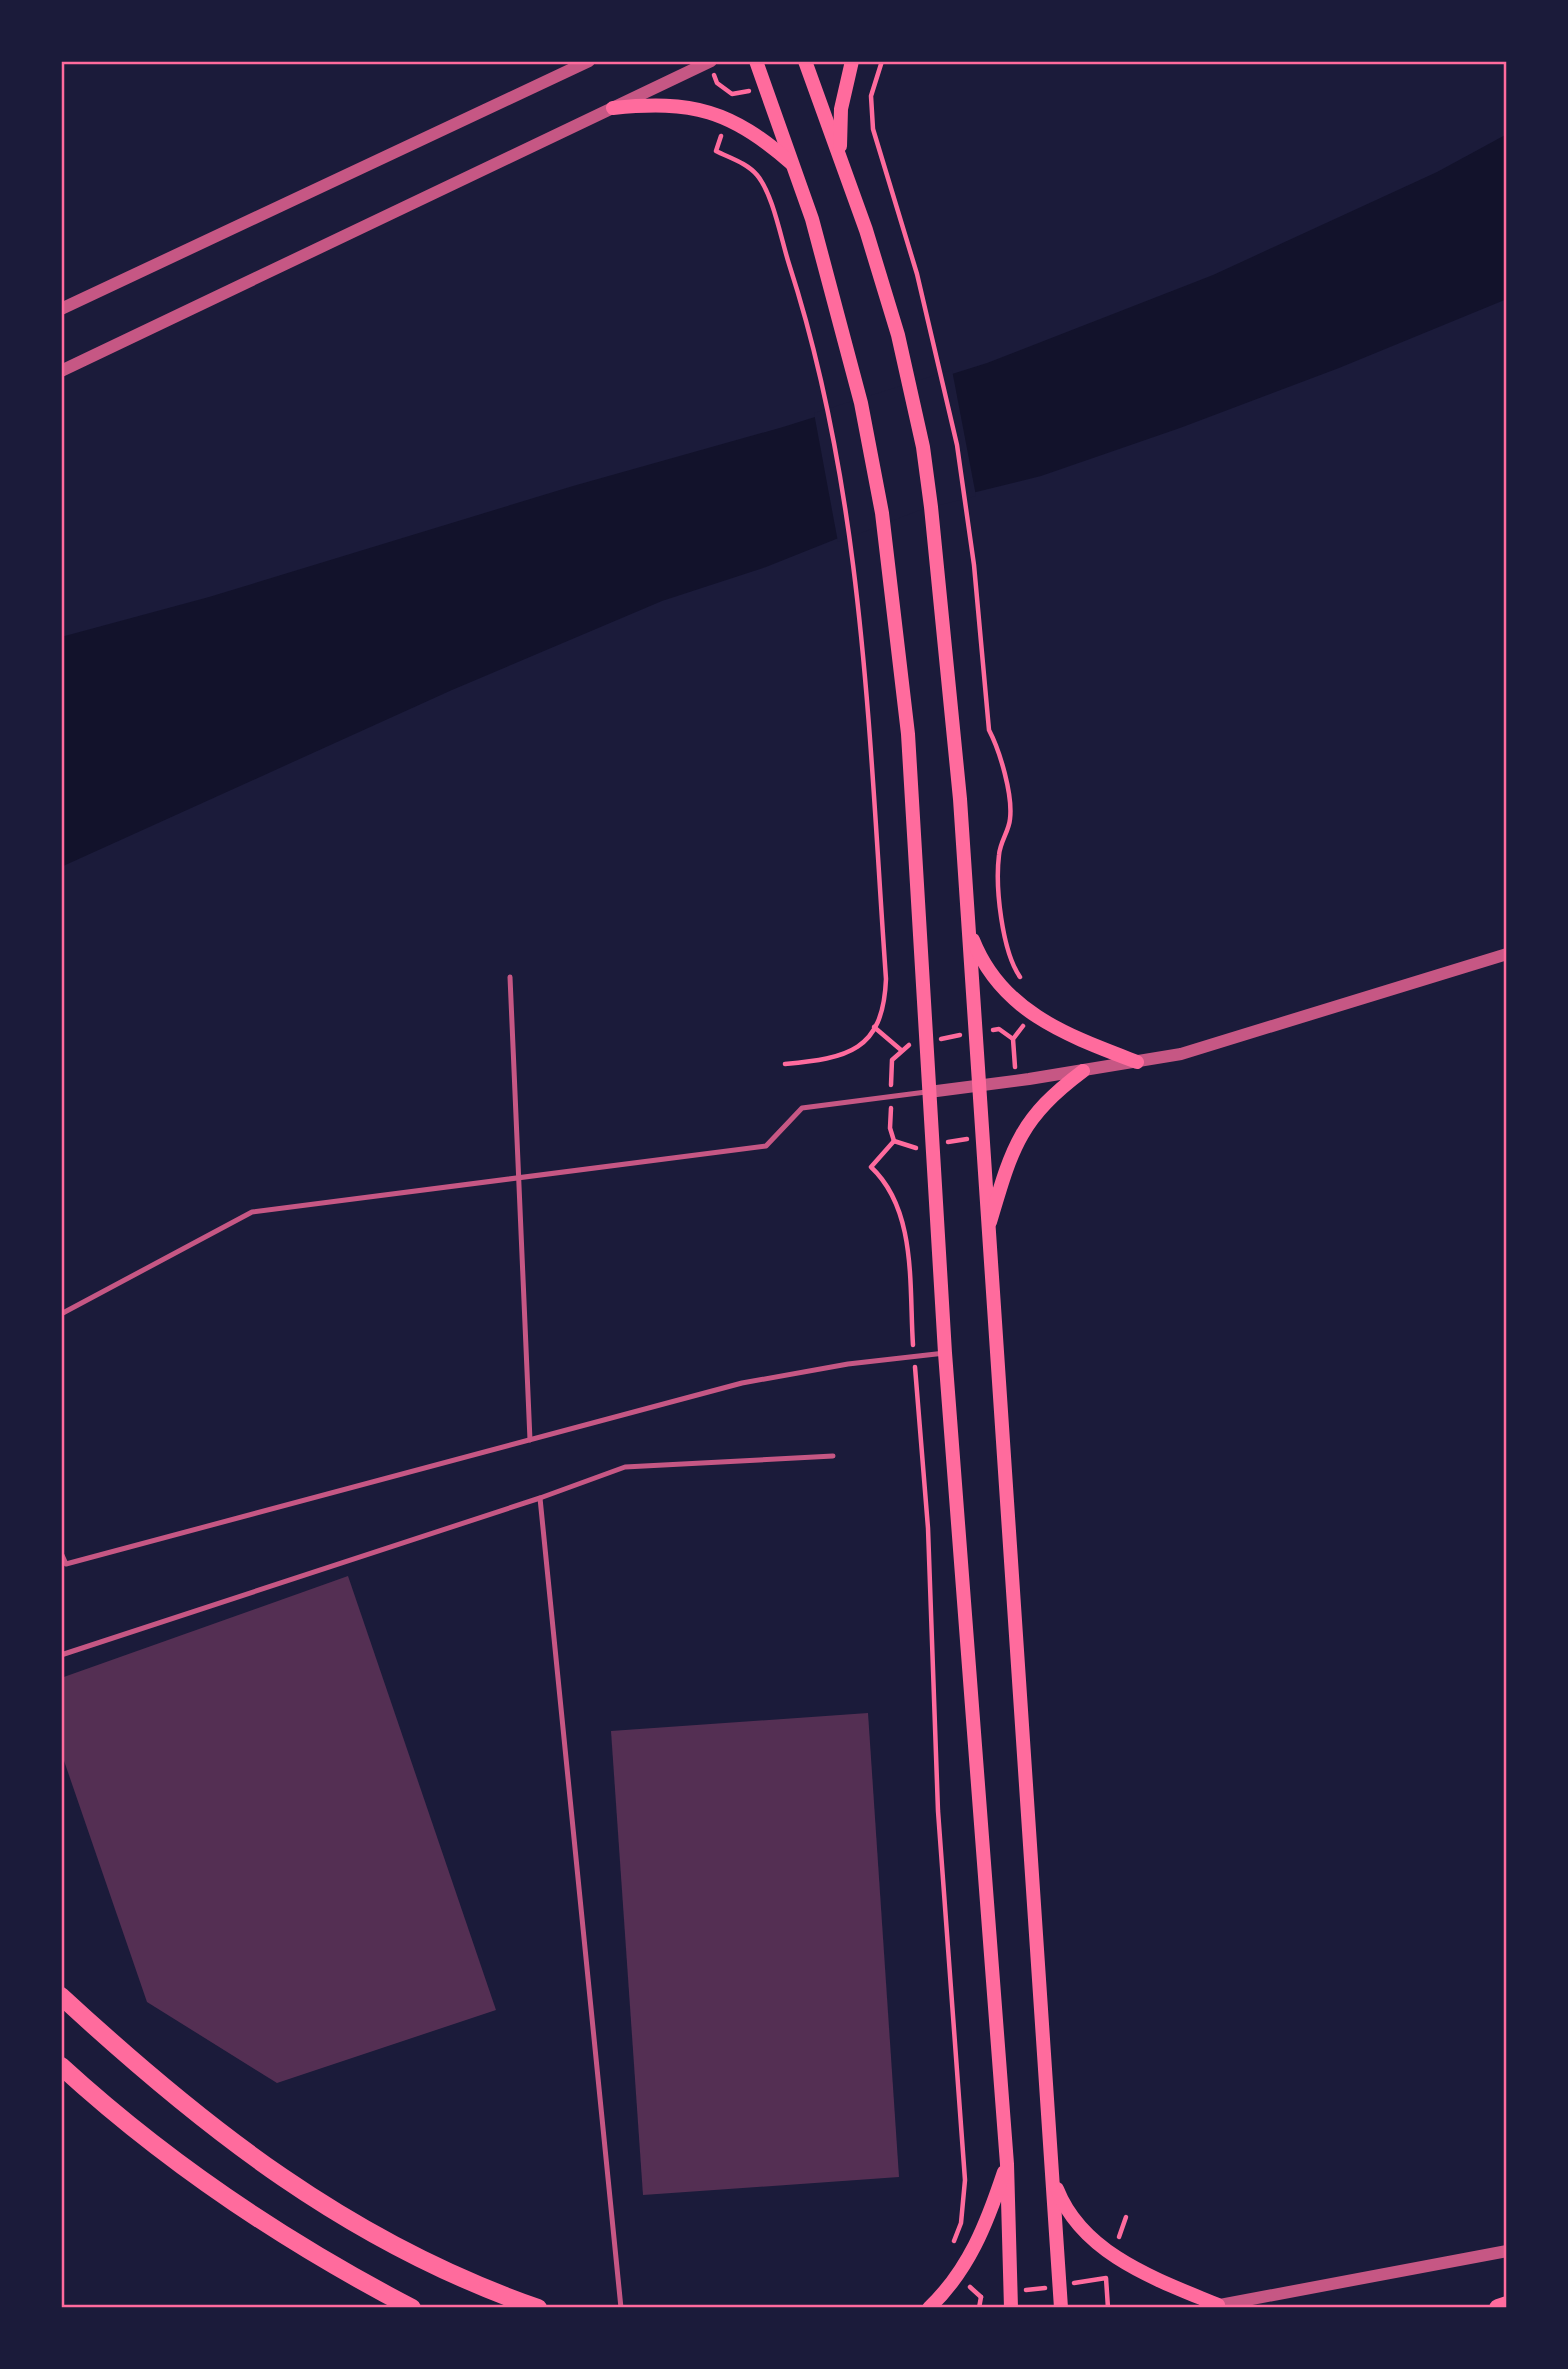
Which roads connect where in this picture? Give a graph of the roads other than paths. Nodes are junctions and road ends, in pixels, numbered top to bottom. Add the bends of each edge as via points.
1 (589, 61) edge
2 (711, 61) edge
3 (756, 61) edge
4 (806, 61) edge
5 (852, 61) edge
6 (613, 108) junction
7 (840, 155) junction
8 (794, 165) junction
9 (61, 309) edge
10 (61, 371) edge
11 (968, 927) junction
12 (1507, 954) edge
13 (510, 977) dead end
14 (1137, 1062) junction
15 (1083, 1071) junction
16 (978, 1086) junction
17 (929, 1092) junction
18 (519, 1178) junction
19 (987, 1233) junction
20 (61, 1314) edge
21 (945, 1353) junction
22 (530, 1440) junction
23 (833, 1456) dead end
24 (540, 1498) junction
25 (61, 1553) edge
26 (61, 1655) edge
27 (61, 1996) edge
28 (61, 2066) edge
29 (1007, 2164) junction
30 (1052, 2178) junction
31 (1507, 2251) edge
32 (1507, 2305) edge
33 (1211, 2306) edge
34 (412, 2308) edge
35 (538, 2308) edge
36 (621, 2308) edge
37 (929, 2308) edge
38 (1011, 2308) edge
39 (1061, 2308) edge
40 (1498, 2308) edge

1 - 9 street
2 - 6 street
3 - 8 main road
4 - 7 main road
5 - 7 main road via 841,109
6 - 8 main road via 664,105 716,114 753,132
6 - 10 street
7 - 11 main road via 898,335 923,447 955,735
8 - 17 main road via 848,347 872,454 890,576 908,734
11 - 14 main road via 994,978 1031,1015
11 - 16 main road
12 - 14 street via 1222,1043
13 - 18 lane
14 - 15 street
15 - 16 street
15 - 19 main road via 1036,1111 1022,1132
16 - 17 street
16 - 19 main road
17 - 18 lane via 802,1108 766,1146
17 - 21 main road
18 - 20 lane via 252,1212
18 - 22 lane
19 - 30 main road
21 - 22 lane via 742,1383
21 - 29 main road
22 - 25 lane via 66,1564
23 - 24 lane via 625,1467
24 - 26 lane
24 - 36 lane
27 - 35 main road via 212,2129 291,2186 441,2271
28 - 34 main road via 174,2160 255,2218
29 - 37 main road via 979,2240
29 - 38 main road
30 - 33 main road via 1062,2203 1113,2256
30 - 39 main road
31 - 33 street
32 - 40 main road

